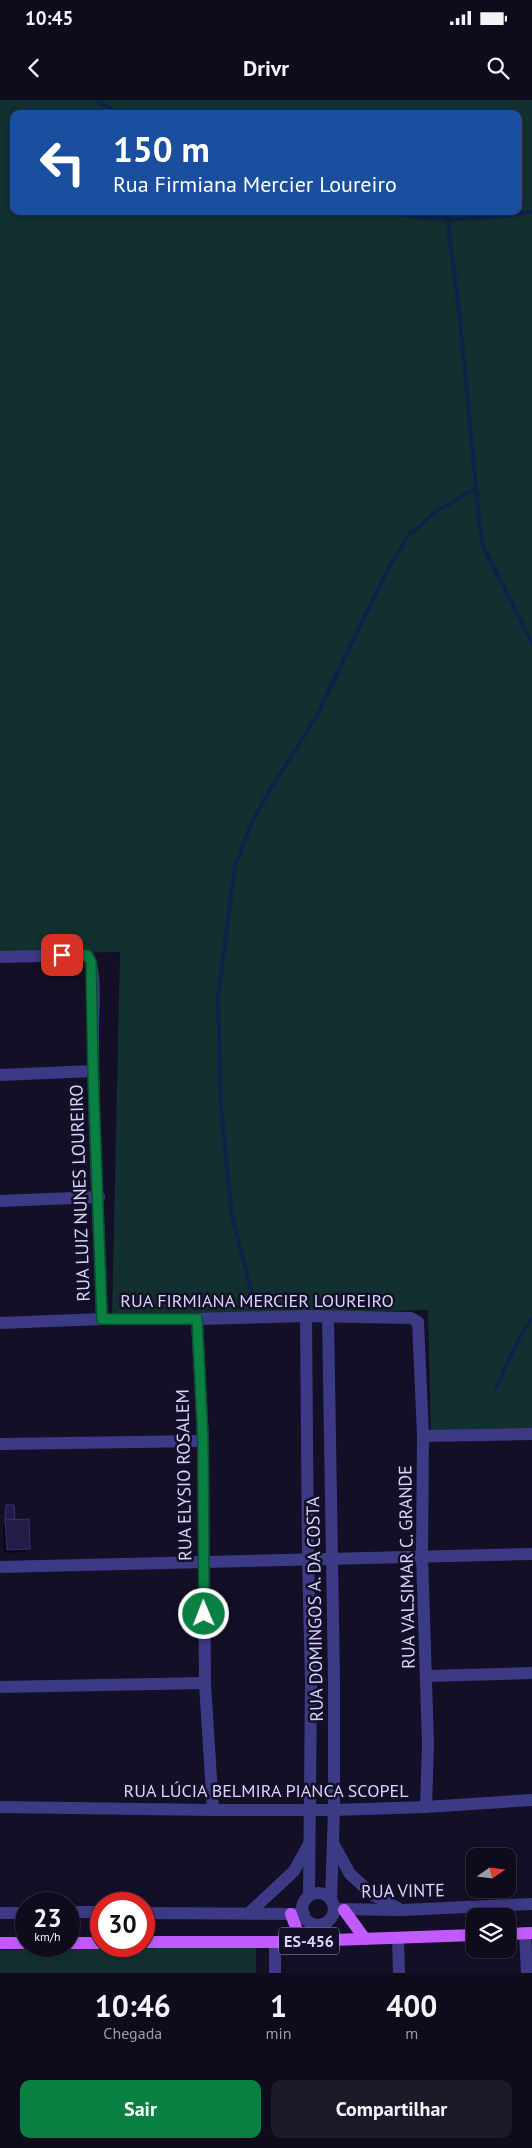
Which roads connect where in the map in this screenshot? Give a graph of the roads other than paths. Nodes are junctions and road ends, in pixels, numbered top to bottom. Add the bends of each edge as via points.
1 (0, 958) edge
2 (93, 1072) junction
3 (0, 1075) edge
4 (99, 1197) junction
5 (0, 1201) edge
6 (306, 1316) junction
7 (328, 1317) junction
8 (102, 1319) junction
9 (197, 1319) junction
10 (0, 1323) edge
11 (419, 1326) joint
12 (532, 1434) edge
13 (307, 1436) junction
14 (423, 1436) junction
15 (329, 1438) junction
16 (203, 1440) junction
17 (0, 1444) edge
18 (532, 1554) edge
19 (422, 1556) junction
20 (308, 1559) junction
21 (332, 1559) junction
22 (204, 1562) junction
23 (0, 1567) edge
24 (532, 1673) edge
25 (427, 1676) junction
26 (311, 1680) junction
27 (334, 1680) junction
28 (205, 1682) junction
29 (0, 1687) edge
30 (532, 1800) edge
31 (0, 1807) edge
32 (312, 1808) junction
33 (426, 1808) junction
34 (213, 1810) junction
35 (334, 1810) junction
36 (310, 1842) junction
37 (332, 1842) junction
38 (309, 1896) junction
39 (532, 1904) edge
40 (336, 1906) junction
41 (402, 1910) junction
42 (15, 1913) edge
43 (155, 1913) edge
44 (0, 1914) edge
45 (249, 1914) junction
46 (297, 1914) junction
47 (529, 1933) edge
48 (516, 1934) edge
49 (466, 1935) edge
50 (398, 1938) junction
51 (365, 1939) junction
52 (301, 1941) junction
53 (155, 1942) edge
54 (275, 1942) junction
55 (0, 1943) edge
56 (15, 1943) edge
57 (276, 1973) edge
58 (399, 1973) edge
59 (527, 1973) edge

1 - 2 street, RUA LUIZ NUNES LOUREIRO via 87,955 91,962
2 - 3 street
2 - 4 street, RUA LUIZ NUNES LOUREIRO
4 - 5 street
4 - 8 street, RUA LUIZ NUNES LOUREIRO
6 - 7 street, RUA FIRMIANA MERCIER LOUREIRO
6 - 9 street, RUA FIRMIANA MERCIER LOUREIRO
6 - 13 street, RUA DOMINGOS A. DA COSTA
7 - 11 street, RUA FIRMIANA MERCIER LOUREIRO via 411,1318
7 - 15 street, RUA DOMINGOS A. DA COSTA
8 - 9 street, RUA FIRMIANA MERCIER LOUREIRO
8 - 10 street, RUA FIRMIANA MERCIER LOUREIRO
9 - 16 street, RUA ELYSIO ROSALEM
11 - 14 street, RUA VALSIMAR C. GRANDE
12 - 14 street
13 - 15 street
13 - 20 street, RUA DOMINGOS A. DA COSTA
14 - 19 street, RUA VALSIMAR C. GRANDE
15 - 21 street, RUA DOMINGOS A. DA COSTA
16 - 17 street
16 - 22 street, RUA ELYSIO ROSALEM
18 - 19 street
19 - 21 street
19 - 25 street, RUA VALSIMAR C. GRANDE
20 - 21 street
20 - 22 street
20 - 26 street, RUA DOMINGOS A. DA COSTA
21 - 27 street, RUA DOMINGOS A. DA COSTA
22 - 23 street
22 - 28 street, RUA ELYSIO ROSALEM
24 - 25 street
25 - 33 street, RUA VALSIMAR C. GRANDE
26 - 27 street
26 - 32 street, RUA DOMINGOS A. DA COSTA
27 - 35 street, RUA DOMINGOS A. DA COSTA
28 - 29 street
28 - 34 street, RUA ELYSIO ROSALEM
30 - 33 street, RUA LÚCIA BELMIRA PIANCA SCOPEL
31 - 34 street, RUA LÚCIA BELMIRA PIANCA SCOPEL
32 - 34 street, RUA LÚCIA BELMIRA PIANCA SCOPEL
32 - 35 street, RUA LÚCIA BELMIRA PIANCA SCOPEL
32 - 36 street, RUA DOMINGOS A. DA COSTA
33 - 35 street, RUA LÚCIA BELMIRA PIANCA SCOPEL
35 - 37 street, RUA DOMINGOS A. DA COSTA
36 - 38 street, RUA DOMINGOS A. DA COSTA
36 - 45 street via 294,1871
37 - 40 street, RUA DOMINGOS A. DA COSTA
37 - 41 street via 350,1874 373,1896
38 - 40 street via 323,1894
38 - 46 street
39 - 41 street, RUA VINTE
40 - 41 street, RUA VINTE
40 - 46 street via 328,1922 318,1925
40 - 51 main road
42 - 44 street
43 - 45 street
45 - 46 street
46 - 52 main road
47 - 48 main road
47 - 59 street
49 - 50 main road, ES-456
50 - 51 main road, ES-456
50 - 58 street
51 - 52 main road, ES-456
52 - 54 main road, ES-456
53 - 54 main road, ES-456
54 - 57 street
55 - 56 main road

